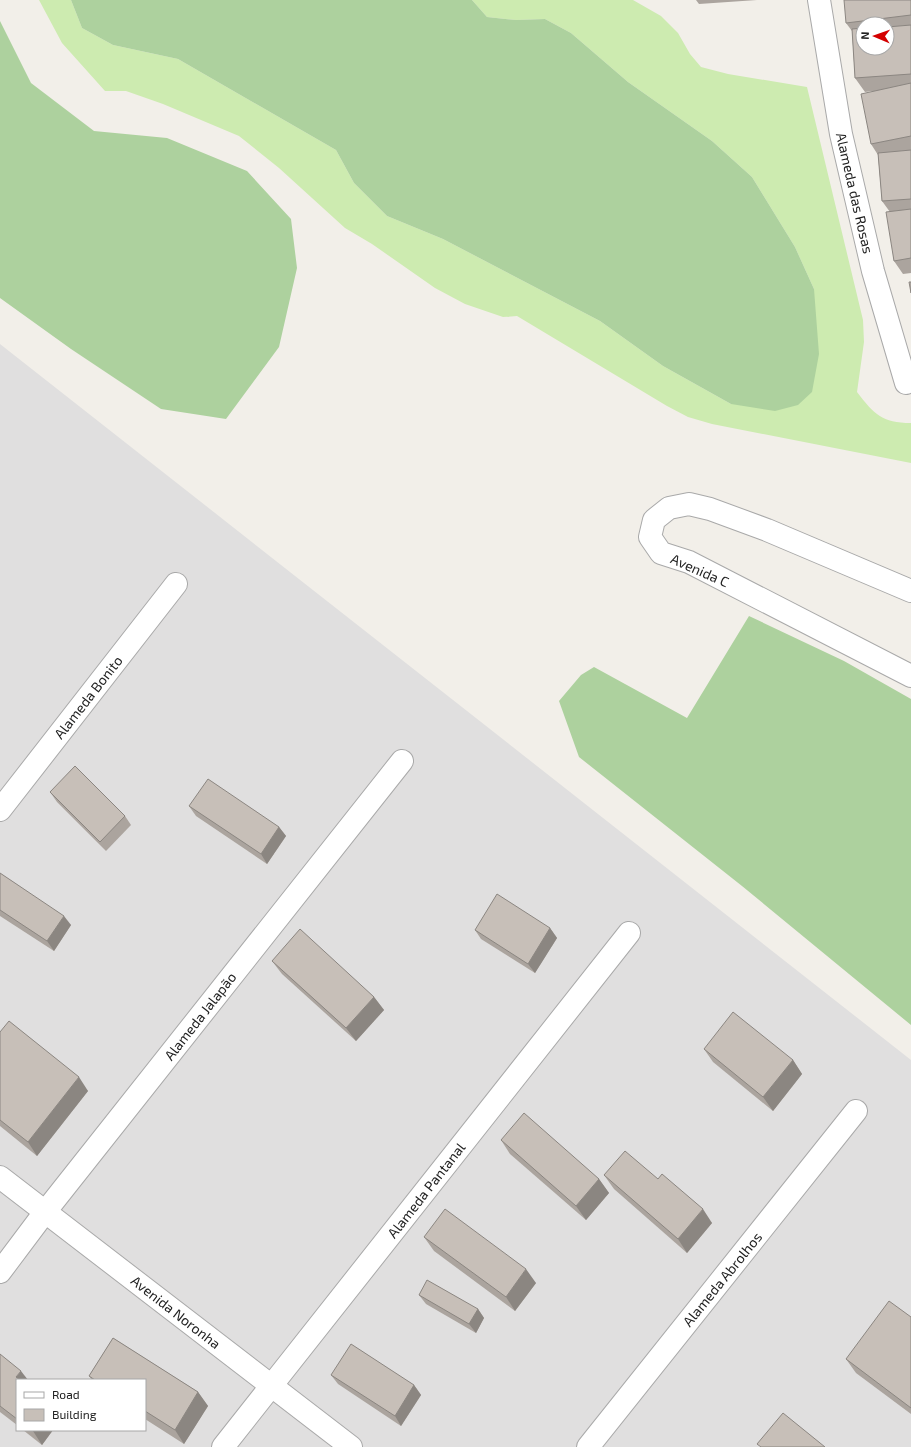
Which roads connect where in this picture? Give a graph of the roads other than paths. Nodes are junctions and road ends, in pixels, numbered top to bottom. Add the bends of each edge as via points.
1 (819, 0) edge
2 (906, 383) dead end
3 (176, 584) dead end
4 (911, 591) edge
5 (911, 676) edge
6 (402, 761) dead end
7 (0, 810) edge
8 (629, 933) dead end
9 (856, 1110) dead end
10 (0, 1177) edge
11 (45, 1212) junction
12 (0, 1272) edge
13 (272, 1386) junction
14 (223, 1447) edge
15 (351, 1447) edge
16 (588, 1447) edge

1 - 2 street, Alameda das Rosas via 843,142 873,271
3 - 7 street, Alameda Bonito
4 - 5 street, Avenida C via 767,530 710,509 689,504 669,508 654,520 650,537 661,553 689,562
6 - 11 street, Alameda Jalapão
8 - 13 street, Alameda Pantanal
9 - 16 street, Alameda Abrolhos
10 - 11 street, Avenida Noronha
11 - 12 street, Alameda Jalapão
11 - 13 street, Avenida Noronha
13 - 14 street, Alameda Pantanal
13 - 15 street, Avenida Noronha

